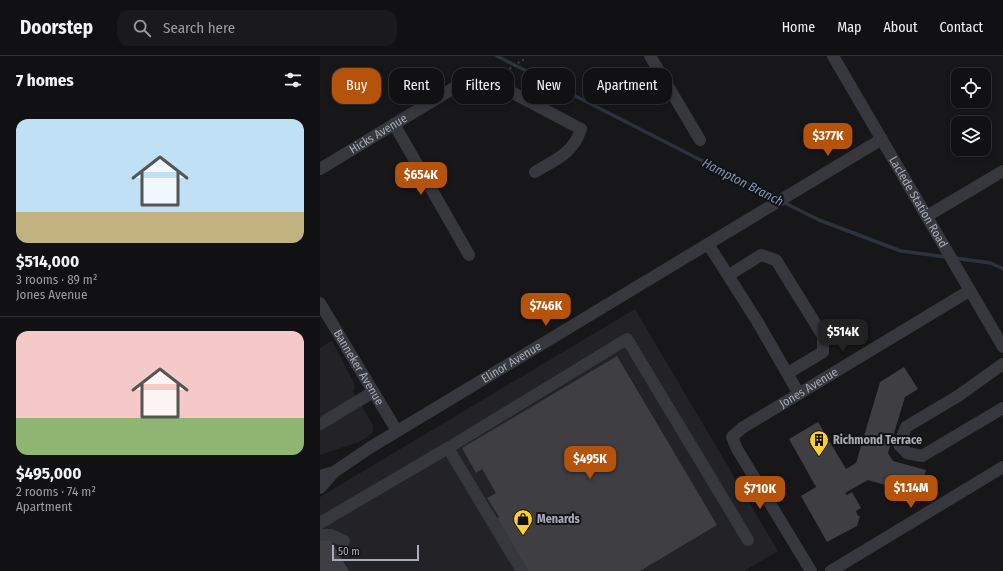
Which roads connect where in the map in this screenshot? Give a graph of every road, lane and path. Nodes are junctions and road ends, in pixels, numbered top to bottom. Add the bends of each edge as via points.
1 (524, 56) edge
2 (650, 56) edge
3 (835, 57) edge
4 (510, 68) edge
5 (394, 124) junction
6 (882, 139) junction
7 (700, 140) dead end
8 (320, 168) edge
9 (1003, 171) edge
10 (535, 172) dead end
11 (927, 216) junction
12 (708, 244) junction
13 (469, 255) dead end
14 (728, 274) junction
15 (969, 291) junction
16 (320, 303) edge
17 (1003, 347) edge
18 (1003, 364) edge
19 (788, 373) junction
20 (373, 392) junction
21 (800, 394) junction
22 (1003, 408) edge
23 (320, 424) edge
24 (396, 431) junction
25 (448, 448) junction
26 (1003, 467) edge
27 (334, 472) junction
28 (320, 476) edge
29 (320, 488) edge
30 (320, 523) edge
31 (320, 535) edge
32 (748, 540) dead end
33 (344, 541) dead end
34 (522, 571) edge
35 (811, 571) edge
36 (831, 571) edge

1 - 4 path via 521,62
2 - 7 street
3 - 6 street, Laclede Station Road
5 - 8 street, Hicks Avenue
5 - 10 street, Hicks Avenue via 477,74 581,129 573,146
5 - 13 street
6 - 11 street, Laclede Station Road
6 - 12 street, Elinor Avenue
9 - 11 street
11 - 15 street, Laclede Station Road
12 - 14 street
12 - 24 street, Elinor Avenue
14 - 19 street
14 - 19 street via 761,254 776,260 823,336 823,352
15 - 17 street, Laclede Station Road
15 - 21 street, Jones Avenue
16 - 20 street, Banneker Avenue
18 - 22 street via 958,396 906,427 899,445 907,453 922,456
19 - 21 street
20 - 23 street
20 - 24 street, Banneker Avenue
21 - 35 street, Jones Avenue via 742,428 732,437
24 - 27 street, Elinor Avenue
25 - 30 street
25 - 32 street via 627,340
25 - 34 street
26 - 36 street
27 - 28 street, Elinor Avenue
27 - 29 street, Elinor Avenue
31 - 33 street via 331,535

